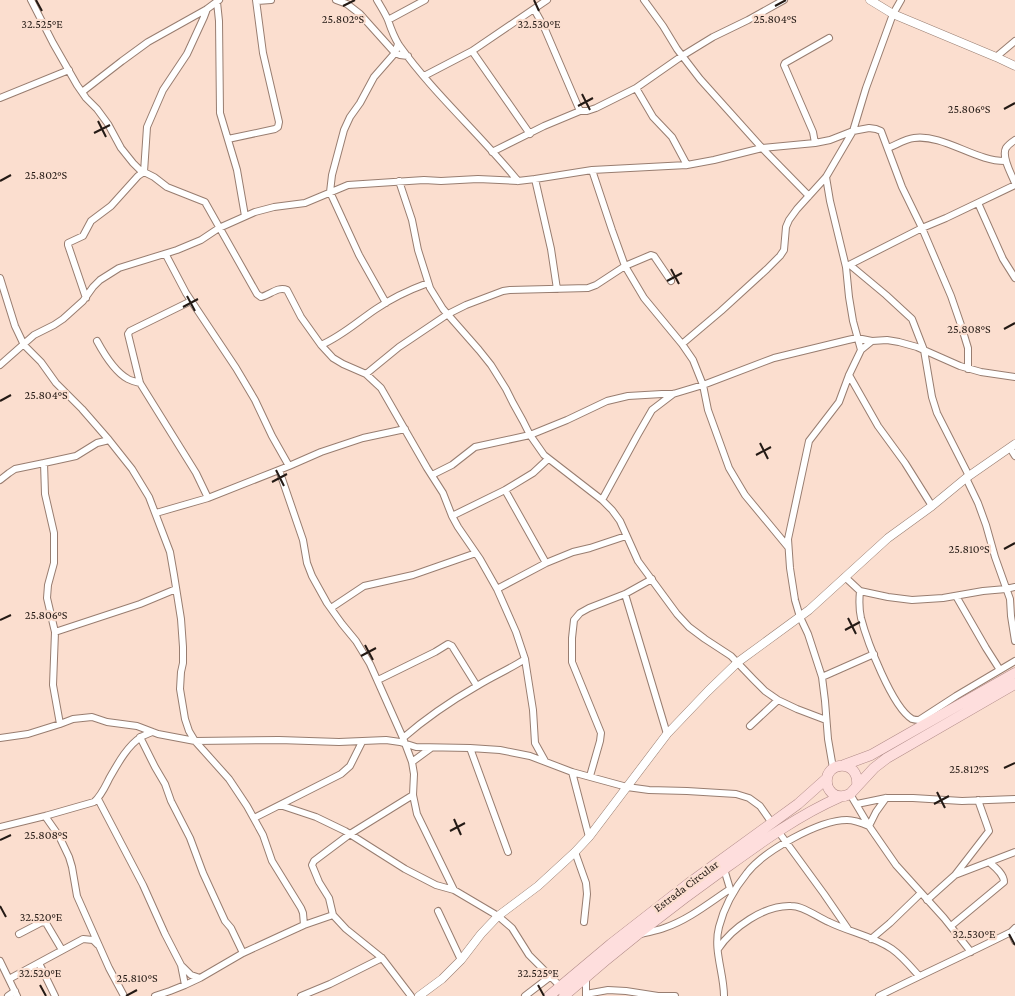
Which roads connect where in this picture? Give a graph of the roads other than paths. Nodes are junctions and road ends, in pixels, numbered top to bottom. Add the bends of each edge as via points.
1 (31, 0) edge
2 (257, 0) edge
3 (270, 0) edge
4 (336, 0) edge
5 (377, 0) edge
6 (425, 0) edge
7 (547, 0) edge
8 (644, 0) edge
9 (784, 0) edge
10 (870, 0) edge
11 (901, 0) edge
12 (218, 1) edge
13 (207, 8) junction
14 (534, 9) junction
15 (894, 14) junction
16 (388, 20) junction
17 (829, 38) dead end
18 (1015, 41) edge
19 (398, 44) junction
20 (472, 51) junction
21 (395, 53) junction
22 (408, 56) junction
23 (682, 56) junction
24 (996, 57) junction
25 (1015, 66) edge
26 (68, 70) junction
27 (424, 76) junction
28 (636, 88) junction
29 (82, 92) junction
30 (0, 98) edge
31 (580, 111) junction
32 (853, 131) junction
33 (530, 134) junction
34 (228, 139) junction
35 (1015, 140) edge
36 (815, 143) junction
37 (762, 148) junction
38 (888, 148) junction
39 (492, 152) junction
40 (1006, 161) junction
41 (687, 165) junction
42 (592, 170) junction
43 (144, 172) junction
44 (826, 177) junction
45 (535, 179) junction
46 (399, 181) junction
47 (518, 181) junction
48 (1015, 184) edge
49 (330, 192) junction
50 (809, 196) junction
51 (978, 203) junction
52 (245, 216) junction
53 (219, 228) junction
54 (922, 228) junction
55 (166, 255) junction
56 (625, 266) junction
57 (848, 266) junction
58 (0, 278) edge
59 (1015, 278) edge
60 (671, 281) dead end
61 (428, 283) junction
62 (2, 287) edge
63 (557, 289) junction
64 (86, 298) junction
65 (191, 301) junction
66 (386, 303) junction
67 (448, 314) junction
68 (858, 338) junction
69 (98, 341) dead end
70 (872, 341) junction
71 (682, 344) junction
72 (24, 345) junction
73 (321, 345) junction
74 (861, 350) junction
75 (924, 350) junction
76 (0, 366) edge
77 (968, 369) junction
78 (366, 374) junction
79 (849, 375) junction
80 (1015, 377) edge
81 (140, 383) junction
82 (703, 385) junction
83 (673, 394) junction
84 (404, 429) junction
85 (530, 435) junction
86 (109, 440) junction
87 (1012, 447) edge
88 (1015, 456) edge
89 (548, 459) junction
90 (44, 463) junction
91 (289, 466) junction
92 (279, 470) junction
93 (432, 475) junction
94 (967, 477) junction
95 (0, 480) edge
96 (505, 490) junction
97 (208, 498) junction
98 (602, 500) junction
99 (932, 506) junction
100 (156, 513) junction
101 (452, 516) junction
102 (626, 536) junction
103 (789, 548) junction
104 (476, 553) junction
105 (546, 563) junction
106 (845, 578) junction
107 (652, 579) junction
108 (1015, 587) edge
109 (176, 589) junction
110 (1006, 589) junction
111 (497, 590) junction
112 (860, 591) junction
113 (625, 594) junction
114 (956, 596) junction
115 (331, 608) junction
116 (800, 617) junction
117 (54, 632) junction
118 (1015, 641) edge
119 (874, 654) junction
120 (525, 659) junction
121 (1015, 661) edge
122 (738, 662) junction
123 (515, 666) junction
124 (528, 670) junction
125 (1000, 670) junction
126 (1015, 673) edge
127 (822, 677) junction
128 (378, 680) junction
129 (1015, 684) edge
130 (477, 686) junction
131 (778, 700) junction
132 (826, 720) junction
133 (60, 724) junction
134 (750, 726) dead end
135 (152, 732) junction
136 (667, 734) junction
137 (0, 738) edge
138 (140, 738) junction
139 (195, 741) junction
140 (404, 741) junction
141 (362, 742) junction
142 (535, 743) junction
143 (431, 748) junction
144 (470, 748) junction
145 (530, 756) junction
146 (545, 761) junction
147 (412, 762) junction
148 (844, 766) junction
149 (833, 768) junction
150 (572, 772) junction
151 (590, 776) junction
152 (826, 779) junction
153 (857, 786) junction
154 (627, 787) junction
155 (850, 794) junction
156 (413, 795) junction
157 (840, 797) junction
158 (886, 798) junction
159 (98, 799) junction
160 (1015, 799) edge
161 (978, 800) junction
162 (857, 804) junction
163 (280, 805) junction
164 (45, 816) junction
165 (254, 818) junction
166 (869, 826) junction
167 (0, 827) edge
168 (775, 827) junction
169 (350, 834) junction
170 (589, 837) junction
171 (786, 842) junction
172 (508, 852) dead end
173 (575, 852) junction
174 (1015, 852) edge
175 (989, 862) junction
176 (724, 870) junction
177 (954, 875) junction
178 (454, 890) junction
179 (731, 891) junction
180 (921, 893) junction
181 (928, 900) junction
182 (438, 911) dead end
183 (333, 915) junction
184 (498, 916) junction
185 (584, 922) dead end
186 (304, 925) junction
187 (951, 926) junction
188 (848, 930) junction
189 (1013, 930) edge
190 (19, 934) dead end
191 (639, 934) junction
192 (871, 939) junction
193 (1015, 941) edge
194 (99, 946) junction
195 (62, 950) junction
196 (718, 950) junction
197 (971, 952) junction
198 (243, 953) junction
199 (382, 958) junction
200 (461, 960) junction
201 (0, 961) edge
202 (39, 963) junction
203 (181, 965) junction
204 (551, 976) junction
205 (586, 976) junction
206 (919, 976) junction
207 (200, 978) junction
208 (9, 979) junction
209 (185, 985) junction
210 (564, 993) edge
211 (16, 994) edge
212 (423, 995) edge
213 (586, 995) edge
214 (8, 996) edge
215 (55, 996) edge
216 (124, 996) edge
217 (155, 996) edge
218 (301, 996) edge
219 (411, 996) edge
220 (525, 996) edge
221 (549, 996) edge
222 (675, 996) edge
223 (724, 996) edge
224 (879, 996) edge

1 - 26 street
2 - 3 street
2 - 34 street via 262,48 278,127
4 - 21 street via 360,14
5 - 16 street
6 - 16 street
7 - 14 street
8 - 23 street
9 - 23 street
10 - 15 street
11 - 15 street
12 - 13 street
12 - 34 street via 220,113
13 - 29 street via 148,42
13 - 43 street via 187,54 163,90 147,127
14 - 20 street
14 - 31 street
15 - 24 street
15 - 32 street
16 - 19 street
17 - 36 street via 784,65
18 - 24 street
19 - 21 street
19 - 22 street
20 - 27 street
20 - 33 street
21 - 22 street
21 - 49 street via 374,77 350,117
22 - 27 street
23 - 28 street
23 - 37 street
24 - 25 street
26 - 29 street
26 - 30 street
27 - 39 street
28 - 31 street via 596,108
28 - 41 street via 648,111 672,137
29 - 43 street via 108,124 132,163
31 - 33 street
32 - 36 street
32 - 38 street via 868,128 881,131
32 - 44 street
33 - 39 street
34 - 52 street
35 - 40 street via 1006,148
36 - 37 street
37 - 41 street
37 - 50 street
38 - 40 street via 912,138 926,138 995,161
38 - 54 street
39 - 47 street
40 - 48 street
41 - 42 street
42 - 45 street
42 - 56 street
43 - 53 street via 168,187 204,202
43 - 64 street via 111,206 91,221 81,238 68,243
44 - 50 street
44 - 57 street
45 - 47 street
45 - 63 street via 552,249
46 - 47 street
46 - 49 street via 348,185
46 - 61 street
48 - 51 street
49 - 52 street via 305,203 274,206
49 - 66 street
50 - 71 street via 789,220 780,256
51 - 54 street
51 - 59 street
52 - 53 street
53 - 55 street via 201,240
53 - 73 street via 257,294 261,297 279,289 287,290
54 - 57 street
54 - 77 street via 961,325 968,348
55 - 64 street via 112,272 93,287
55 - 65 street
56 - 60 street via 654,256
56 - 63 street via 588,288
56 - 71 street via 644,298
57 - 68 street via 848,297
57 - 75 street via 912,319
58 - 62 street
61 - 66 street
61 - 67 street
62 - 72 street
63 - 67 street via 503,291
64 - 72 street via 63,319 34,335
65 - 81 street via 128,334
65 - 91 street via 251,392
66 - 73 street
67 - 78 street
67 - 85 street via 490,365
68 - 70 street
68 - 74 street
68 - 82 street via 774,358
69 - 81 street via 116,368 130,381
70 - 74 street
70 - 75 street via 899,342
71 - 82 street
72 - 76 street
72 - 86 street
73 - 78 street via 333,358
74 - 79 street
75 - 77 street
75 - 94 street via 937,413
77 - 80 street
78 - 84 street via 382,388
79 - 99 street via 878,426
79 - 103 street via 839,402 809,441 788,539
81 - 97 street
82 - 83 street
82 - 103 street via 708,410 729,468 745,495
83 - 85 street via 628,396 607,401
83 - 98 street via 652,410
84 - 91 street via 363,438
84 - 93 street
85 - 89 street
85 - 93 street via 475,447 452,465
86 - 90 street via 76,456
86 - 100 street via 143,485
87 - 88 street
87 - 94 street
89 - 96 street via 533,473
89 - 98 street
90 - 95 street via 15,469
90 - 117 street via 45,494 54,533 54,563 47,598
91 - 92 street
92 - 97 street
92 - 115 street via 303,540 307,563
93 - 101 street
94 - 99 street
94 - 110 street
96 - 101 street
96 - 105 street
97 - 100 street
98 - 102 street via 620,521
99 - 106 street via 888,538
100 - 109 street via 170,552
101 - 104 street
102 - 105 street
102 - 107 street via 638,561
103 - 116 street
104 - 111 street
104 - 115 street via 413,575 364,586
105 - 111 street
106 - 112 street
106 - 116 street
107 - 113 street
107 - 122 street via 689,627
108 - 110 street
109 - 117 street via 116,613
109 - 139 street via 183,647 180,689 185,719
110 - 114 street
110 - 118 street
111 - 120 street
112 - 114 street via 912,600
112 - 119 street via 861,616
113 - 136 street
113 - 151 street via 588,608 576,617 573,626 572,662 601,733
114 - 125 street
115 - 128 street via 356,641
116 - 122 street
116 - 127 street
117 - 133 street via 53,685
119 - 125 street via 890,692 900,707 916,720
119 - 127 street
120 - 123 street
120 - 124 street
121 - 125 street
122 - 131 street
122 - 136 street
123 - 124 street
123 - 130 street
124 - 142 street
126 - 148 main road via 871,755
127 - 132 street
128 - 130 street via 448,644
128 - 140 street
129 - 153 main road via 887,758
130 - 140 street via 448,704
131 - 132 street
131 - 134 street
132 - 149 street
133 - 135 street via 92,717
133 - 137 street
135 - 138 street
135 - 139 street
136 - 154 street
138 - 159 street via 124,755
138 - 198 street via 165,784 225,921
139 - 141 street
139 - 165 street via 229,779
140 - 141 street
140 - 143 street via 416,747
140 - 147 street
141 - 163 street via 350,766 341,774
142 - 145 street
142 - 146 street
143 - 144 street
143 - 147 street
144 - 145 street
144 - 172 street
145 - 146 street
146 - 150 street
147 - 156 street
148 - 149 main road
148 - 153 main road via 854,770
149 - 152 main road
150 - 151 street
150 - 170 street
151 - 154 street
152 - 157 main road via 829,790
152 - 168 main road, Estrada Circular
153 - 155 main road
154 - 168 street via 736,794 760,806
154 - 170 street
155 - 157 main road
155 - 162 street
156 - 169 street
156 - 178 street via 417,814
157 - 168 main road, Estrada Circular
158 - 161 street
158 - 162 street
158 - 166 street
159 - 164 street
159 - 203 street
160 - 161 street
161 - 177 street via 989,831
162 - 166 street
163 - 165 street
163 - 169 street via 316,817
164 - 167 street
164 - 194 street via 69,857 77,896
165 - 186 street via 264,835 272,861 301,908
166 - 171 street via 848,820 830,822
166 - 180 street via 896,865
168 - 171 street
168 - 176 main road, Estrada Circular
168 - 210 main road, Estrada Circular via 688,884
169 - 178 street via 405,869
169 - 183 street via 312,865 329,898
170 - 173 street
171 - 179 street via 750,868
171 - 188 street
173 - 184 street
173 - 185 street via 588,894
174 - 175 street
175 - 177 street
175 - 187 street via 1003,876 1004,882
176 - 179 street
176 - 191 main road, Estrada Circular
177 - 181 street
178 - 184 street
179 - 191 street via 674,924
179 - 196 street via 718,929
180 - 181 street
180 - 192 street
181 - 187 street
182 - 200 street
183 - 186 street
183 - 199 street
184 - 200 street
184 - 204 street via 512,928 529,954
186 - 198 street
187 - 197 street
188 - 192 street
188 - 196 street via 808,911 792,906 777,907 742,925 725,939
189 - 193 street
189 - 197 street
190 - 195 street via 46,923
191 - 205 main road, Estrada Circular
192 - 206 street via 898,954
194 - 195 street via 93,940 83,939
194 - 216 street
195 - 202 street
196 - 223 street
197 - 206 street
198 - 207 street
199 - 218 street
199 - 219 street
200 - 212 street
201 - 208 street
202 - 208 street
202 - 215 street
203 - 207 street via 191,976
203 - 209 street
204 - 210 street
204 - 220 street
205 - 210 main road, Estrada Circular
205 - 213 street
206 - 224 street
207 - 209 street
208 - 211 street
209 - 217 street
210 - 221 main road, Estrada Circular
211 - 214 street
213 - 222 street via 608,990

